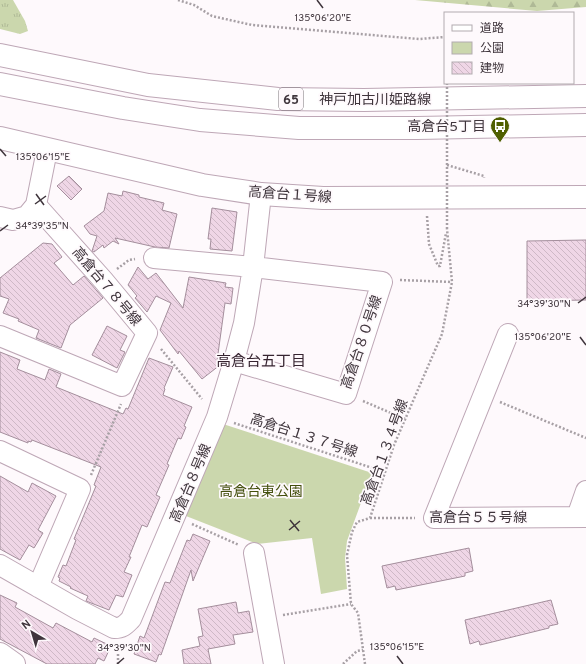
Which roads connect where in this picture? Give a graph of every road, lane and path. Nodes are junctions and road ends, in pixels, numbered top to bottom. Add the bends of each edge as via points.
1 (178, 0) edge
2 (444, 37) edge
3 (0, 55) edge
4 (0, 84) edge
5 (447, 84) edge
6 (586, 96) edge
7 (586, 125) edge
8 (0, 138) edge
9 (47, 150) junction
10 (447, 165) junction
11 (484, 176) dead end
12 (261, 194) junction
13 (586, 196) edge
14 (36, 205) junction
15 (427, 214) dead end
16 (0, 217) edge
17 (447, 229) junction
18 (154, 258) joint
19 (253, 267) junction
20 (103, 280) junction
21 (382, 282) junction
22 (452, 282) junction
23 (147, 334) junction
24 (508, 334) dead end
25 (0, 336) edge
26 (234, 361) junction
27 (122, 386) junction
28 (346, 394) junction
29 (484, 395) junction
30 (217, 417) junction
31 (405, 419) junction
32 (586, 438) edge
33 (0, 451) edge
34 (385, 472) junction
35 (80, 489) junction
36 (586, 491) edge
37 (176, 516) junction
38 (582, 517) edge
39 (370, 518) junction
40 (434, 518) junction
41 (254, 553) joint
42 (0, 565) edge
43 (38, 587) junction
44 (351, 604) junction
45 (266, 618) junction
46 (363, 650) junction
47 (0, 654) edge
48 (14, 664) edge
49 (274, 664) edge
50 (343, 664) edge
51 (365, 664) edge

1 - 2 path via 194,5 212,16 252,25 419,39
3 - 6 main road, 神戸加古川姫路線 / 65 via 148,85 278,99
4 - 7 main road, 神戸加古川姫路線 / 65 via 192,119 299,128
5 - 10 path, bridge
8 - 9 main road, 高倉台１号線
9 - 12 main road, 高倉台１号線 via 202,185
9 - 14 street
10 - 11 path
10 - 17 path, bridge
12 - 13 main road, 高倉台１号線 via 323,198
12 - 19 street, 高倉台８号線
14 - 16 street via 27,216 13,220
14 - 20 street, 高倉台７８号線
15 - 17 path via 429,244 438,266
17 - 22 path, 高倉台１３４号線
18 - 19 street, 高倉台８０号線
18 - 20 path via 129,260
19 - 21 street, 高倉台８０号線
19 - 26 street, 高倉台８号線 via 244,323
20 - 23 street, 高倉台７８号線
21 - 22 path
21 - 28 street, 高倉台８０号線
22 - 31 path, 高倉台１３４号線 via 442,334
23 - 27 street, 高倉台７８号線
23 - 30 path
24 - 29 street
25 - 27 street
26 - 28 street, 高倉台８０号線
26 - 30 street, 高倉台８号線
27 - 35 path via 120,406 88,482
28 - 31 path
29 - 32 path
29 - 40 street
30 - 34 path, 高倉台１３７号線
30 - 37 street, 高倉台８号線
31 - 34 path, 高倉台１３４号線
33 - 35 street
34 - 39 path, 高倉台１３４号線
35 - 43 street
36 - 38 street
37 - 41 path
37 - 43 street, 高倉台８号線 via 131,618 120,628 114,628
38 - 40 street, 高倉台５５号線
39 - 40 path, 高倉台５５号線
39 - 44 path, 高倉台１３４号線 via 357,522 352,532 347,555
41 - 45 street
42 - 43 street, 高倉台８号線
44 - 45 path
44 - 46 path, 高倉台１３４号線 via 358,613
45 - 49 street
46 - 50 path via 357,651
46 - 51 path, 高倉台１３４号線
47 - 48 main road

